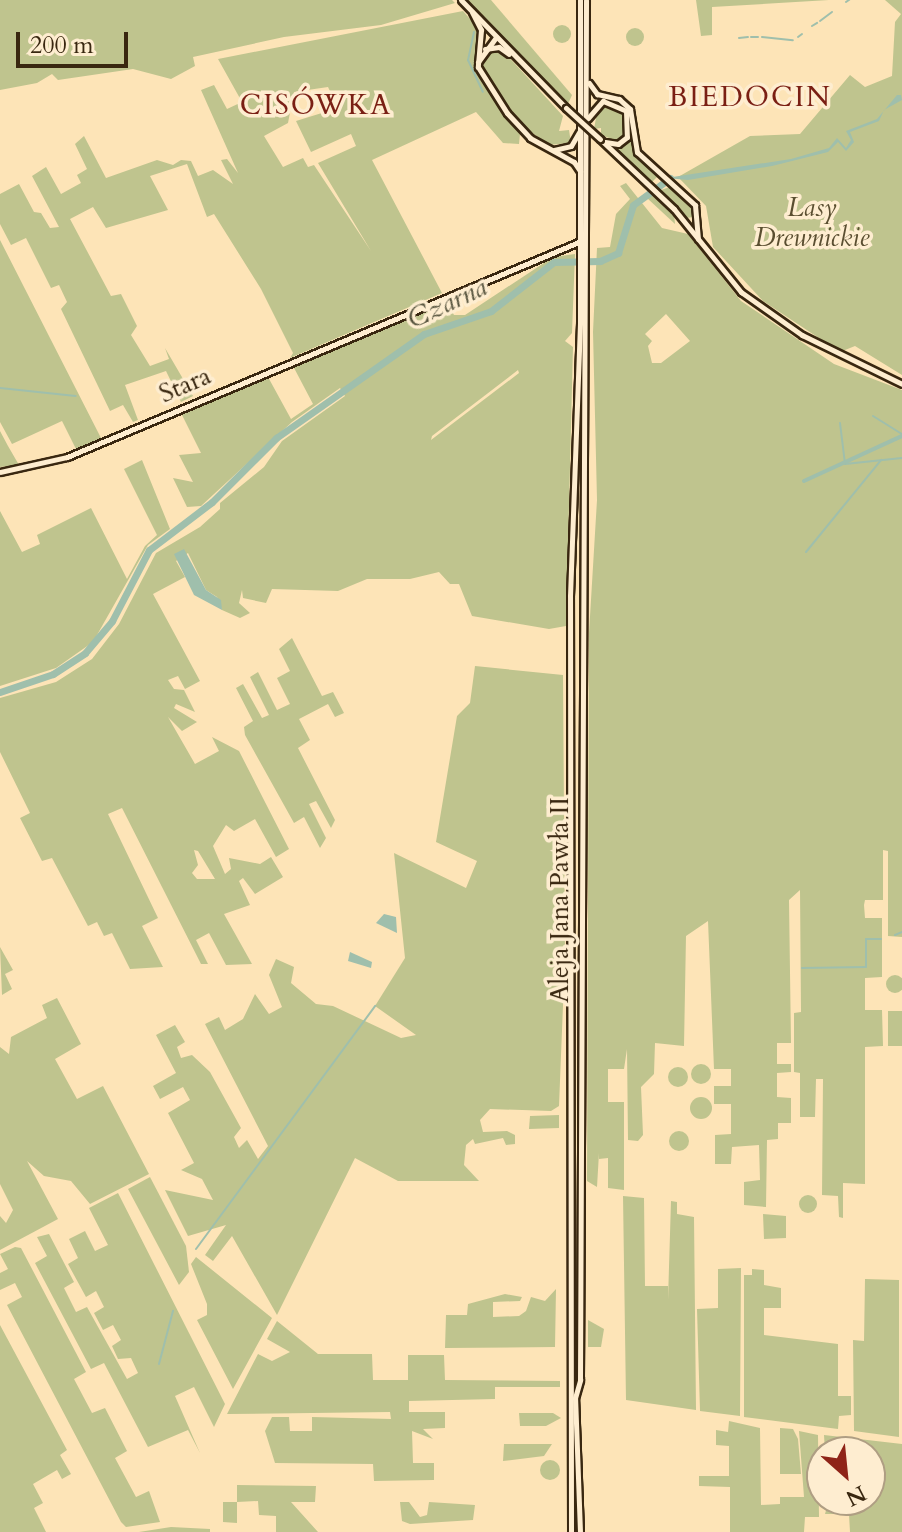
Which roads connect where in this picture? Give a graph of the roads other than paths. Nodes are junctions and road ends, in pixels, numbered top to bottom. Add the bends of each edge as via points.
1 (461, 0) edge
2 (583, 0) edge
3 (472, 12) junction
4 (496, 37) junction
5 (481, 49) junction
6 (516, 58) junction
7 (587, 70) junction
8 (581, 115) junction
9 (587, 122) junction
10 (600, 139) junction
11 (553, 150) junction
12 (581, 176) junction
13 (697, 216) junction
14 (685, 223) junction
15 (581, 241) junction
16 (699, 243) junction
17 (584, 254) junction
18 (584, 267) junction
19 (902, 384) edge
20 (0, 472) edge
21 (571, 1532) edge
22 (580, 1532) edge

1 - 3 main road
2 - 7 main road
2 - 8 main road
3 - 4 main road
3 - 5 main road via 481,30
4 - 5 main road
4 - 6 main road
5 - 6 main road via 499,47
5 - 11 main road via 478,64 517,126
6 - 10 main road, bridge
7 - 9 main road
7 - 13 main road via 592,90 630,109 637,152 693,204
8 - 11 main road via 573,144
8 - 12 main road
9 - 10 main road via 601,102 616,103 626,111 631,126 626,139 614,144
9 - 17 main road
10 - 14 main road
11 - 12 main road via 574,162
12 - 15 main road
13 - 14 main road
13 - 16 main road
14 - 16 main road
15 - 17 main road
15 - 20 main road, Stara via 67,457
16 - 19 main road via 736,288 766,311 840,357
17 - 18 main road
18 - 21 main road, Aleja Jana Pawła II via 570,596
18 - 22 main road, Aleja Jana Pawła II via 580,1380 575,1398

